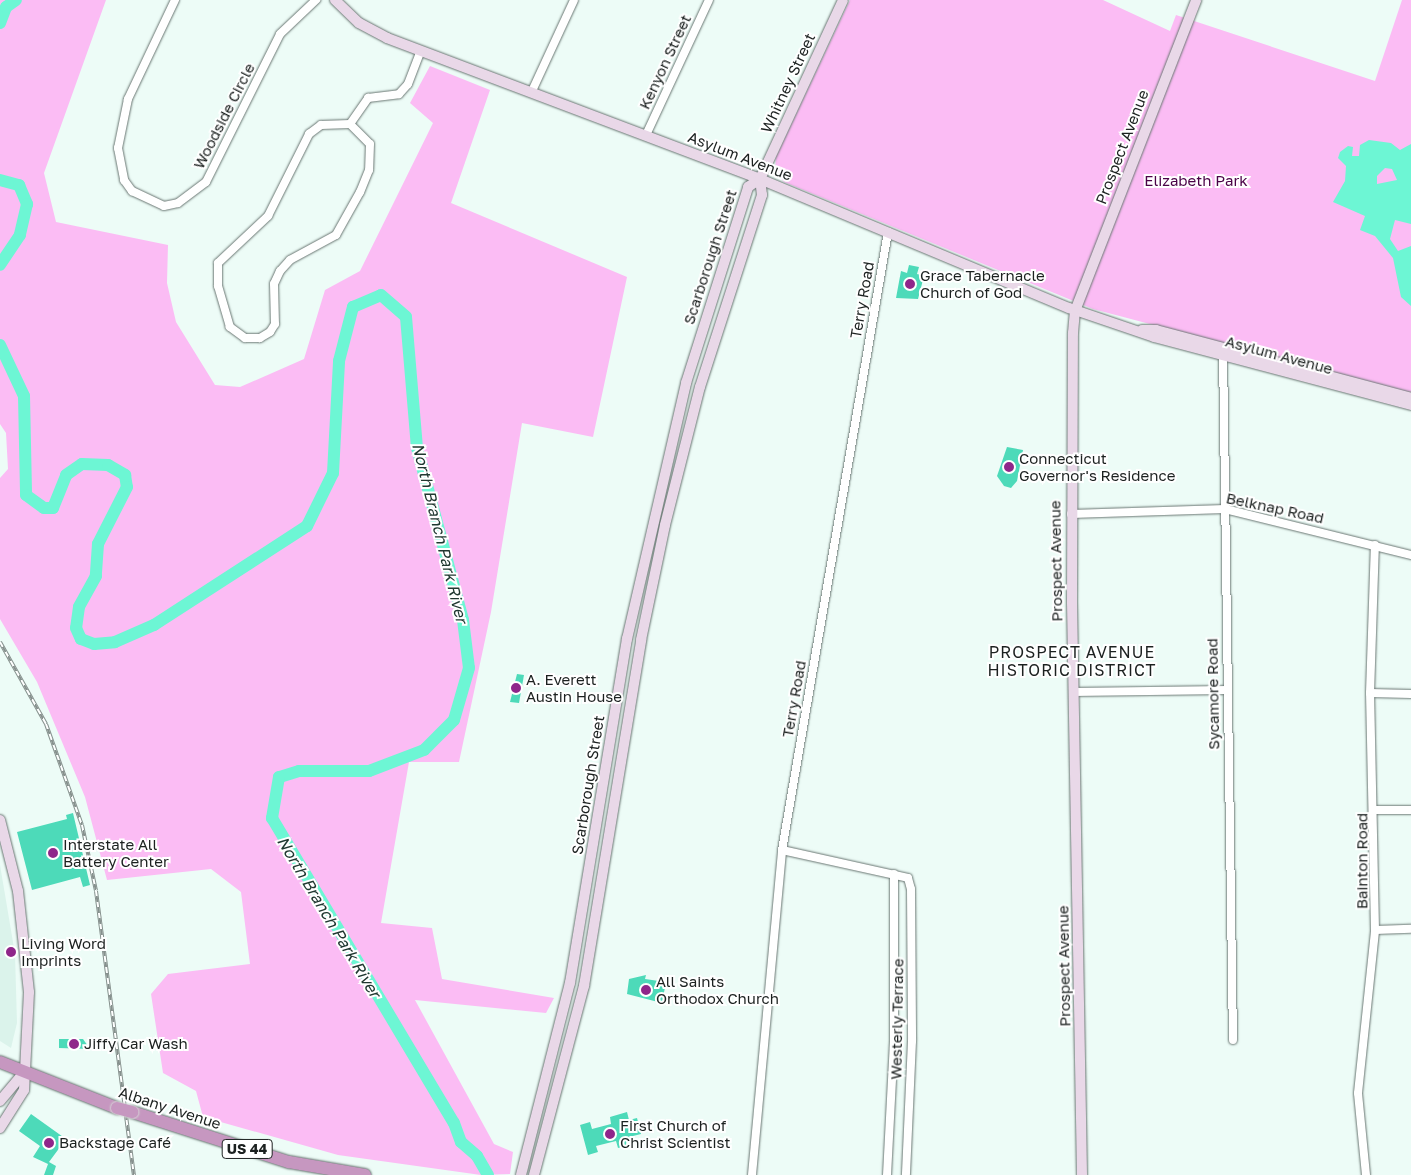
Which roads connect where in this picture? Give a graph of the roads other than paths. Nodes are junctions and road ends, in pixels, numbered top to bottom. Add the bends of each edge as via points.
1 (175, 0) edge
2 (316, 0) edge
3 (335, 0) edge
4 (574, 0) edge
5 (709, 0) edge
6 (843, 0) edge
7 (1196, 0) edge
8 (421, 50) junction
9 (532, 90) junction
10 (350, 124) junction
11 (646, 135) junction
12 (760, 179) junction
13 (888, 232) junction
14 (713, 289) junction
15 (728, 294) junction
16 (1075, 311) junction
17 (1223, 352) junction
18 (686, 383) junction
19 (700, 387) junction
20 (1411, 398) edge
21 (1411, 405) edge
22 (1225, 509) junction
23 (1071, 514) junction
24 (651, 522) junction
25 (665, 525) junction
26 (1375, 545) junction
27 (1411, 555) edge
28 (627, 639) junction
29 (641, 640) junction
30 (1227, 690) junction
31 (1073, 692) junction
32 (1370, 693) junction
33 (1411, 694) edge
34 (606, 768) junction
35 (620, 770) junction
36 (1376, 810) junction
37 (1411, 810) edge
38 (0, 820) edge
39 (782, 850) junction
40 (894, 874) junction
41 (587, 898) junction
42 (600, 902) junction
43 (1411, 928) edge
44 (1376, 930) junction
45 (570, 983) junction
46 (584, 986) junction
47 (1233, 1040) dead end
48 (0, 1062) edge
49 (23, 1074) junction
50 (0, 1101) edge
51 (0, 1128) edge
52 (365, 1175) edge
53 (521, 1175) edge
54 (534, 1175) edge
55 (752, 1175) edge
56 (887, 1175) edge
57 (906, 1175) edge
58 (1082, 1175) edge
59 (1366, 1175) edge

1 - 2 street, Woodside Circle via 128,100 118,148 124,180 132,191 164,206 186,199 206,182 280,34
3 - 8 main road, Asylum Avenue via 359,23
4 - 9 street
5 - 11 street, Kenyon Street
6 - 12 main road, Whitney Street
7 - 16 main road, Prospect Avenue
8 - 9 main road, Asylum Avenue
8 - 10 street via 408,84 399,94 368,98
9 - 11 main road, Asylum Avenue
10 - 10 street via 321,125 309,134 268,216 218,263 218,286 230,327 244,338 260,338 270,332 275,324 274,284 280,272 290,260 336,236 360,192 369,170 370,144
11 - 12 main road, Asylum Avenue
12 - 13 main road, Asylum Avenue
12 - 14 main road, Scarborough Street via 748,187
12 - 15 main road, Scarborough Street via 762,195
13 - 16 main road, Asylum Avenue
13 - 39 street, Terry Road
14 - 15 main road
14 - 18 main road, Scarborough Street
15 - 19 main road, Scarborough Street
16 - 17 main road, Asylum Avenue
16 - 23 main road, Prospect Avenue
17 - 20 main road, Asylum Avenue
17 - 21 main road, Asylum Avenue
17 - 22 street, Sycamore Road
18 - 19 main road
18 - 24 main road, Scarborough Street
19 - 25 main road, Scarborough Street
22 - 23 street, Belknap Road
22 - 26 street, Belknap Road
22 - 30 street, Sycamore Road
23 - 31 main road, Prospect Avenue
24 - 25 main road
24 - 28 main road, Scarborough Street
25 - 29 main road, Scarborough Street
26 - 27 street, Belknap Road
26 - 32 street, Bainton Road
28 - 29 main road
28 - 34 main road, Scarborough Street
29 - 35 main road, Scarborough Street
30 - 31 street
30 - 47 street, Sycamore Road
31 - 58 main road, Prospect Avenue
32 - 33 street
32 - 36 street, Bainton Road
34 - 35 main road
34 - 41 main road, Scarborough Street
35 - 42 main road, Scarborough Street
36 - 37 street
36 - 44 street, Bainton Road
38 - 49 main road via 18,891 28,964 28,1038
39 - 40 street, Westerly Terrace
39 - 55 street, Terry Road
40 - 56 street, Westerly Terrace via 894,1041
40 - 57 street, Westerly Terrace via 908,878 911,889
41 - 42 main road
41 - 45 main road, Scarborough Street
42 - 46 main road, Scarborough Street
43 - 44 street
44 - 59 street, Bainton Road via 1358,1092
45 - 46 main road
45 - 53 main road, Scarborough Street
46 - 54 main road, Scarborough Street
48 - 49 highway, Albany Avenue / US 44
49 - 50 main road
49 - 51 main road via 22,1095
49 - 52 highway, Albany Avenue / US 44, bridge via 117,1108 289,1162

